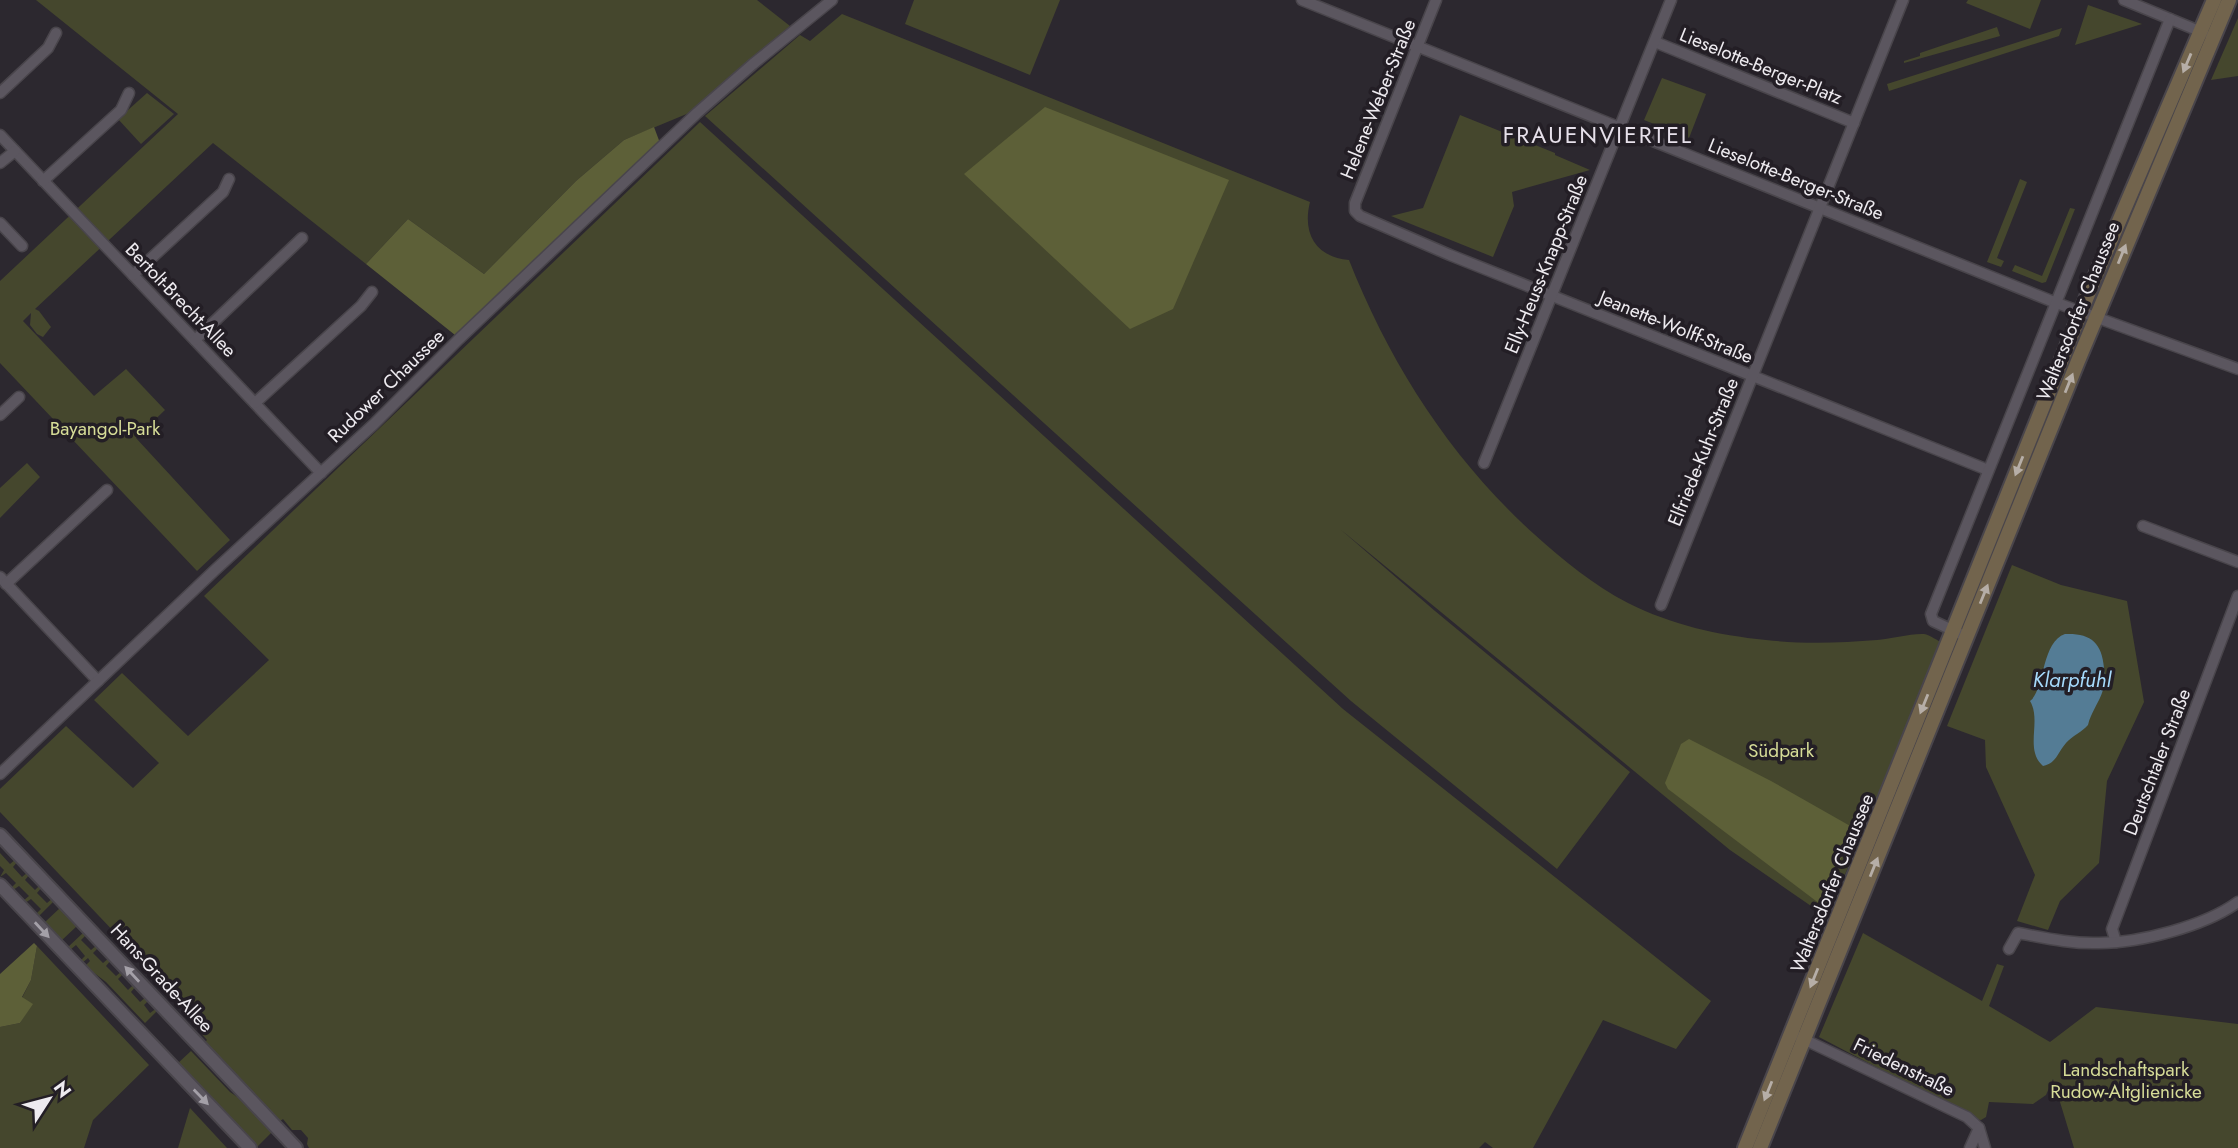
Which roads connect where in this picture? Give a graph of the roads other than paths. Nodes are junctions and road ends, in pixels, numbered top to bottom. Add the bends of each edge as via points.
1 (832, 0) edge
2 (1302, 0) edge
3 (1436, 0) edge
4 (1671, 0) edge
5 (1903, 0) edge
6 (2123, 0) edge
7 (2214, 0) edge
8 (2229, 0) edge
9 (1319, 3) edge
10 (2170, 19) junction
11 (56, 33) dead end
12 (2206, 34) junction
13 (1655, 42) junction
14 (1418, 46) junction
15 (0, 93) edge
16 (129, 93) dead end
17 (1854, 123) junction
18 (1620, 127) junction
19 (0, 135) edge
20 (15, 151) junction
21 (0, 163) edge
22 (229, 179) dead end
23 (43, 181) junction
24 (1821, 208) junction
25 (1354, 211) joint
26 (0, 223) edge
27 (302, 238) dead end
28 (22, 246) dead end
29 (133, 275) junction
30 (372, 292) dead end
31 (1552, 295) junction
32 (2054, 302) junction
33 (2081, 312) junction
34 (2096, 317) junction
35 (195, 340) junction
36 (2238, 369) edge
37 (1752, 376) junction
38 (19, 397) dead end
39 (255, 403) junction
40 (0, 415) edge
41 (1484, 463) dead end
42 (1988, 470) junction
43 (321, 473) junction
44 (107, 490) dead end
45 (2143, 526) dead end
46 (2238, 562) edge
47 (3, 580) edge
48 (2238, 596) edge
49 (1661, 605) dead end
50 (1960, 634) junction
51 (98, 681) junction
52 (0, 774) edge
53 (0, 835) edge
54 (0, 885) edge
55 (2238, 902) edge
56 (2116, 942) junction
57 (2009, 949) dead end
58 (1798, 1036) junction
59 (1979, 1128) junction
60 (250, 1148) edge
61 (296, 1148) edge
62 (1745, 1148) edge
63 (1760, 1148) edge
64 (1970, 1148) edge
65 (1985, 1148) edge

1 - 43 street, Rudower Chaussee via 697,113
2 - 9 street, Lieselotte-Berger-Straße
3 - 14 street, Helene-Weber-Straße
4 - 13 street, Elly-Heuss-Knapp-Straße
5 - 17 street, Elfriede-Kuhr-Straße
6 - 10 street
7 - 12 main road, Waltersdorfer Chaussee
8 - 12 main road, Waltersdorfer Chaussee
9 - 14 street, Lieselotte-Berger-Straße
10 - 12 street
10 - 32 street, Waltersdorfer Chaussee
11 - 15 street via 48,48
12 -> 33 main road, Waltersdorfer Chaussee
34 -> 12 main road, Waltersdorfer Chaussee
13 - 17 street, Lieselotte-Berger-Platz
13 - 18 street, Elly-Heuss-Knapp-Straße
14 - 18 street, Lieselotte-Berger-Straße
14 - 25 street, Helene-Weber-Straße
16 - 23 street via 121,110
17 - 24 street, Elfriede-Kuhr-Straße
18 - 24 street, Lieselotte-Berger-Straße
18 - 31 street, Elly-Heuss-Knapp-Straße
19 - 20 street, Bertolt-Brecht-Allee
20 - 21 street
20 - 23 street, Bertolt-Brecht-Allee
22 - 29 street via 223,192
23 - 29 street, Bertolt-Brecht-Allee
24 - 32 street, Lieselotte-Berger-Straße
24 - 37 street, Elfriede-Kuhr-Straße
25 - 31 street, Jeanette-Wolff-Straße
26 - 28 street
27 - 35 street
29 - 35 street, Bertolt-Brecht-Allee
30 - 39 street
31 - 37 street, Jeanette-Wolff-Straße
31 - 41 street, Elly-Heuss-Knapp-Straße
32 - 33 street, Lieselotte-Berger-Straße
32 - 42 street, Waltersdorfer Chaussee
33 - 34 street, Lieselotte-Berger-Straße
33 -> 50 main road, Waltersdorfer Chaussee
34 - 36 street, Lieselotte-Berger-Straße
50 -> 34 main road, Waltersdorfer Chaussee
35 - 39 street, Bertolt-Brecht-Allee
37 - 42 street, Jeanette-Wolff-Straße
37 - 49 street, Elfriede-Kuhr-Straße
38 - 40 street
39 - 43 street, Bertolt-Brecht-Allee
42 - 50 street, Waltersdorfer Chaussee via 1931,614 1933,621
43 - 51 street, Rudower Chaussee
44 - 47 street
45 - 46 street
47 - 51 street
48 - 56 street, Deutschtaler Straße via 2112,929
50 - 58 main road, Waltersdorfer Chaussee
51 - 52 street, Rudower Chaussee
61 -> 53 street, Hans-Grade-Allee
54 -> 60 street
55 - 56 street via 2194,925
56 - 57 street via 2066,942 2018,933
58 - 59 street, Friedenstraße
58 -> 62 main road, Waltersdorfer Chaussee
58 - 63 main road, Waltersdorfer Chaussee
59 - 64 street
59 - 65 street

